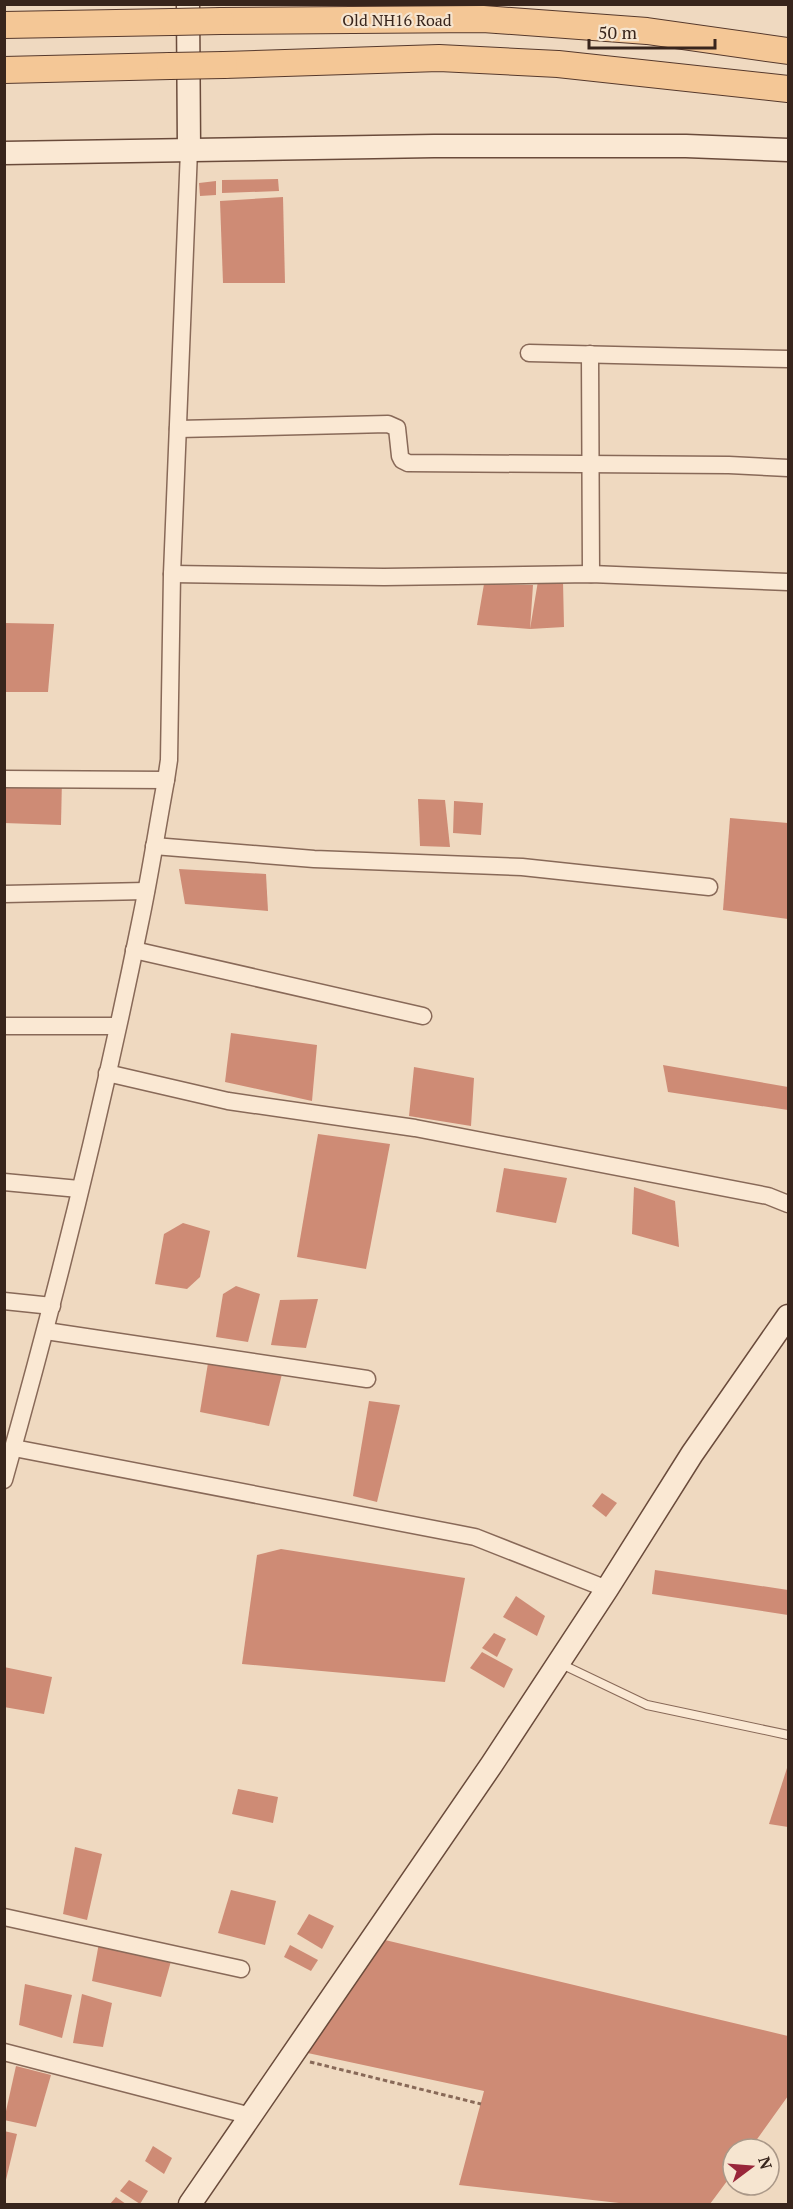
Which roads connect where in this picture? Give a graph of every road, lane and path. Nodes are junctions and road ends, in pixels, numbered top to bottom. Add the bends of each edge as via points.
1 (180, 13) edge
2 (4, 25) edge
3 (789, 51) edge
4 (4, 70) edge
5 (789, 89) edge
6 (189, 150) junction
7 (789, 150) edge
8 (4, 153) edge
9 (529, 353) dead end
10 (590, 354) junction
11 (789, 359) edge
12 (178, 429) junction
13 (590, 464) junction
14 (789, 468) edge
15 (172, 574) junction
16 (591, 574) junction
17 (789, 582) edge
18 (4, 779) edge
19 (166, 780) junction
20 (154, 846) junction
21 (709, 887) dead end
22 (146, 891) junction
23 (4, 894) edge
24 (134, 950) junction
25 (423, 1016) dead end
26 (4, 1026) edge
27 (117, 1026) junction
28 (107, 1072) junction
29 (4, 1182) edge
30 (80, 1189) junction
31 (789, 1204) edge
32 (4, 1301) edge
33 (52, 1306) junction
34 (789, 1317) edge
35 (46, 1331) junction
36 (367, 1379) dead end
37 (14, 1448) junction
38 (4, 1480) edge
39 (607, 1589) junction
40 (559, 1663) junction
41 (789, 1735) edge
42 (4, 1917) edge
43 (241, 1969) dead end
44 (4, 2052) edge
45 (291, 2057) junction
46 (481, 2104) dead end
47 (251, 2116) junction
48 (190, 2205) edge

1 - 2 main road, Old NH16 Road
1 - 3 main road, Old NH16 Road, bridge via 221,21 483,19 647,31
1 - 6 street
4 - 5 main road, bridge via 439,58 558,64
6 - 7 street via 686,146
6 - 8 street
6 - 12 street
9 - 10 street
10 - 11 street
10 - 13 street
12 - 13 street via 388,424 397,428 400,456 408,463
12 - 15 street
13 - 14 street
13 - 16 street
15 - 16 street
15 - 19 street
16 - 17 street
18 - 19 street
19 - 20 street
20 - 21 street via 314,859 522,867
20 - 22 street
22 - 23 street
22 - 24 street
24 - 25 street
24 - 27 street
26 - 27 street
27 - 28 street
28 - 30 street
28 - 31 street via 228,1101 415,1128 768,1196
29 - 30 street
30 - 33 street
32 - 33 street
33 - 35 street
34 - 39 street via 692,1454
35 - 36 street
35 - 37 street
37 - 38 street
37 - 39 street via 475,1537
39 - 40 street
40 - 41 lane via 647,1705
40 - 45 street
42 - 43 street
44 - 47 street
45 - 46 path
45 - 47 street
47 - 48 street

